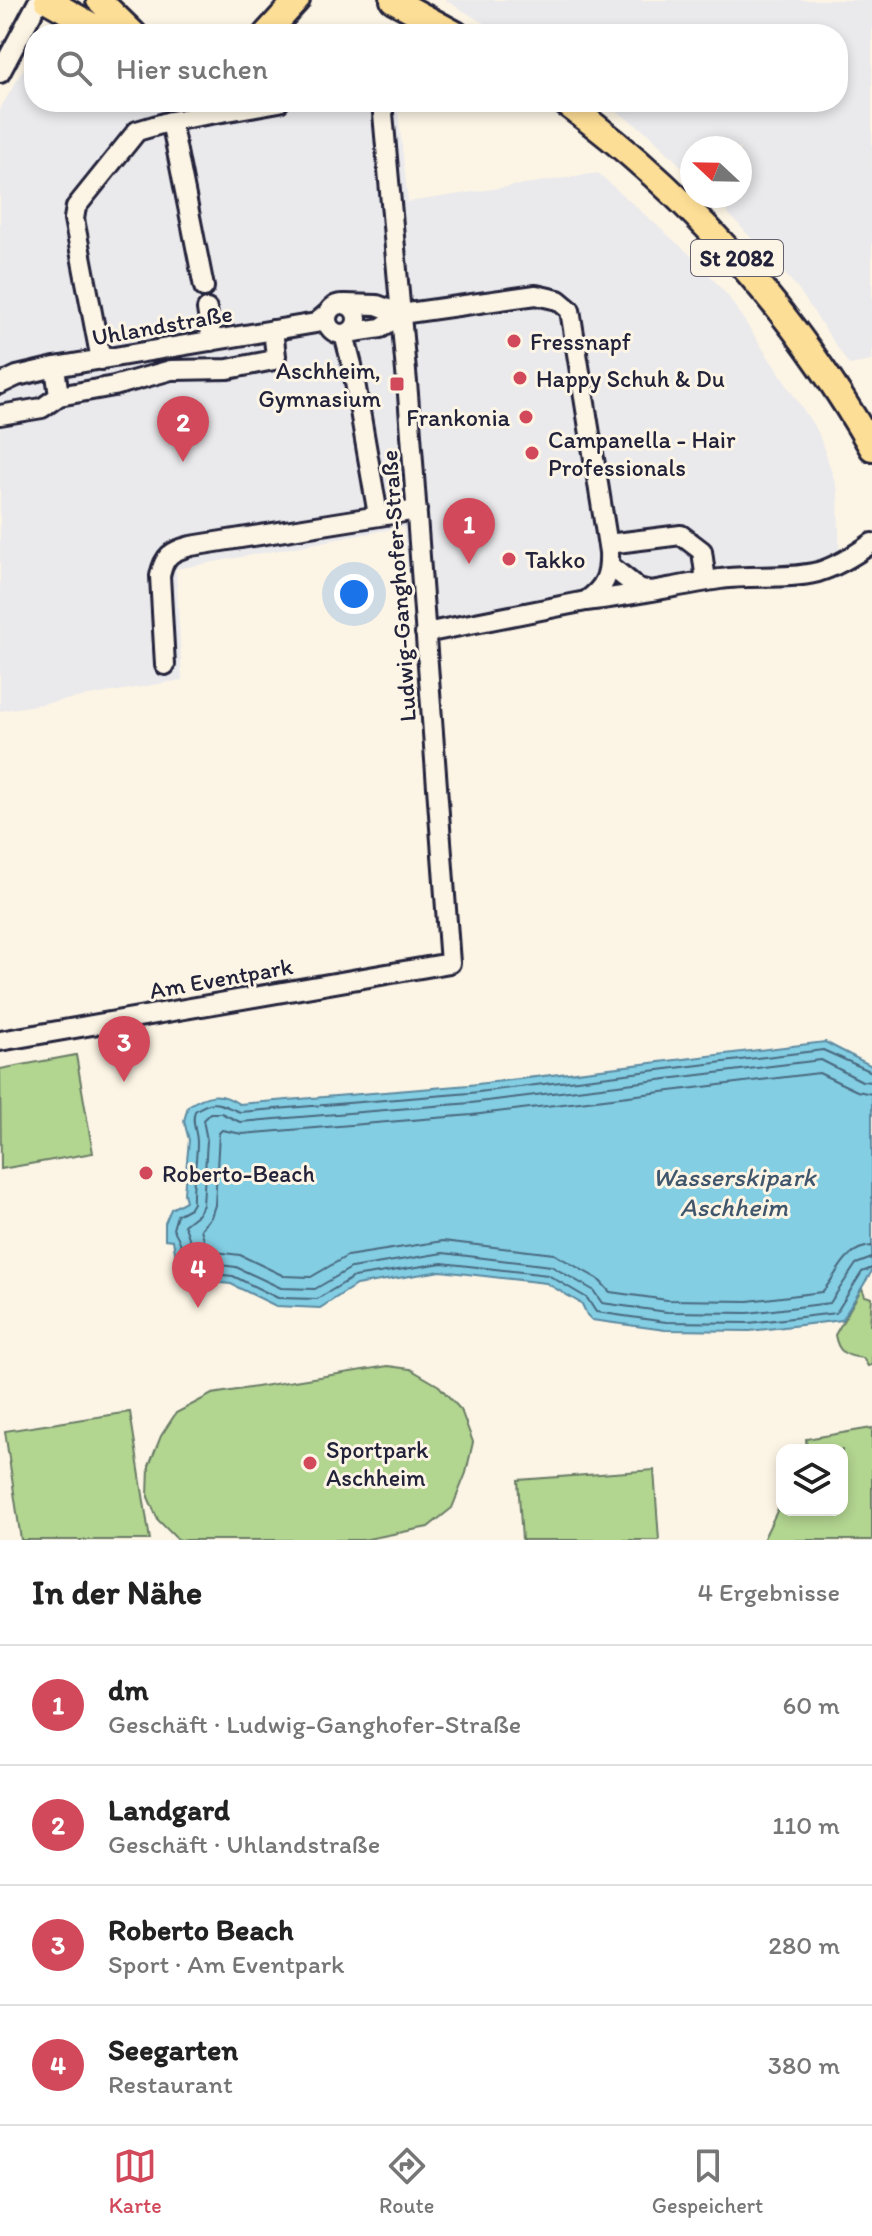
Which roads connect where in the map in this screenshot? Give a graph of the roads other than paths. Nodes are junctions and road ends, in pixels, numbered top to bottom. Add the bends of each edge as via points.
1 (39, 0) edge
2 (47, 0) edge
3 (81, 0) edge
4 (99, 0) edge
5 (279, 0) edge
6 (297, 0) edge
7 (393, 0) edge
8 (26, 24) edge
9 (89, 24) edge
10 (112, 24) edge
11 (124, 24) edge
12 (271, 24) edge
13 (275, 24) edge
14 (437, 24) edge
15 (24, 28) edge
16 (0, 73) edge
17 (222, 112) edge
18 (383, 112) edge
19 (577, 112) edge
20 (171, 121) junction
21 (204, 287) dead end
22 (207, 309) dead end
23 (330, 313) junction
24 (401, 314) junction
25 (273, 330) junction
26 (342, 333) junction
27 (212, 341) junction
28 (101, 360) junction
29 (55, 367) junction
30 (6, 377) edge
31 (59, 396) junction
32 (0, 415) edge
33 (872, 448) edge
34 (417, 510) junction
35 (378, 515) junction
36 (872, 543) edge
37 (608, 544) junction
38 (609, 565) junction
39 (706, 581) junction
40 (650, 591) junction
41 (586, 601) junction
42 (425, 633) junction
43 (165, 665) dead end
44 (450, 963) joint
45 (0, 1041) edge

1 - 8 street
2 - 9 main road
3 - 10 main road
4 - 11 main road
5 - 12 main road
6 - 13 main road
7 - 14 main road
15 - 16 street
17 - 20 street
18 - 24 street, Ludwig-Ganghofer-Straße
19 - 33 main road, St 2082 via 641,163 730,250 820,364
20 - 21 street
20 - 28 street via 137,131 76,207
22 - 27 street
23 - 24 street, Uhlandstraße via 377,305
23 - 25 street, Uhlandstraße
23 - 26 street via 327,322
23 - 26 street via 352,307 356,325
24 - 26 street, Uhlandstraße via 381,328
24 - 34 street, Ludwig-Ganghofer-Straße
24 - 37 street, Uhlandstraße via 536,295 558,300 570,310
25 - 27 street, Uhlandstraße
25 - 31 street via 274,360 228,369 171,370
26 - 35 street
27 - 28 street, Uhlandstraße
28 - 29 street, Uhlandstraße
29 - 30 street, Uhlandstraße
29 - 31 street
31 - 32 street via 42,408
34 - 35 street
34 - 42 street, Ludwig-Ganghofer-Straße
35 - 43 street via 170,553 160,576
36 - 39 street via 817,572
37 - 38 street
37 - 39 street via 681,535 702,551
38 - 40 street
38 - 41 street via 604,584
39 - 40 street
40 - 41 street
41 - 42 street
42 - 44 street, Ludwig-Ganghofer-Straße
44 - 45 street, Am Eventpark

